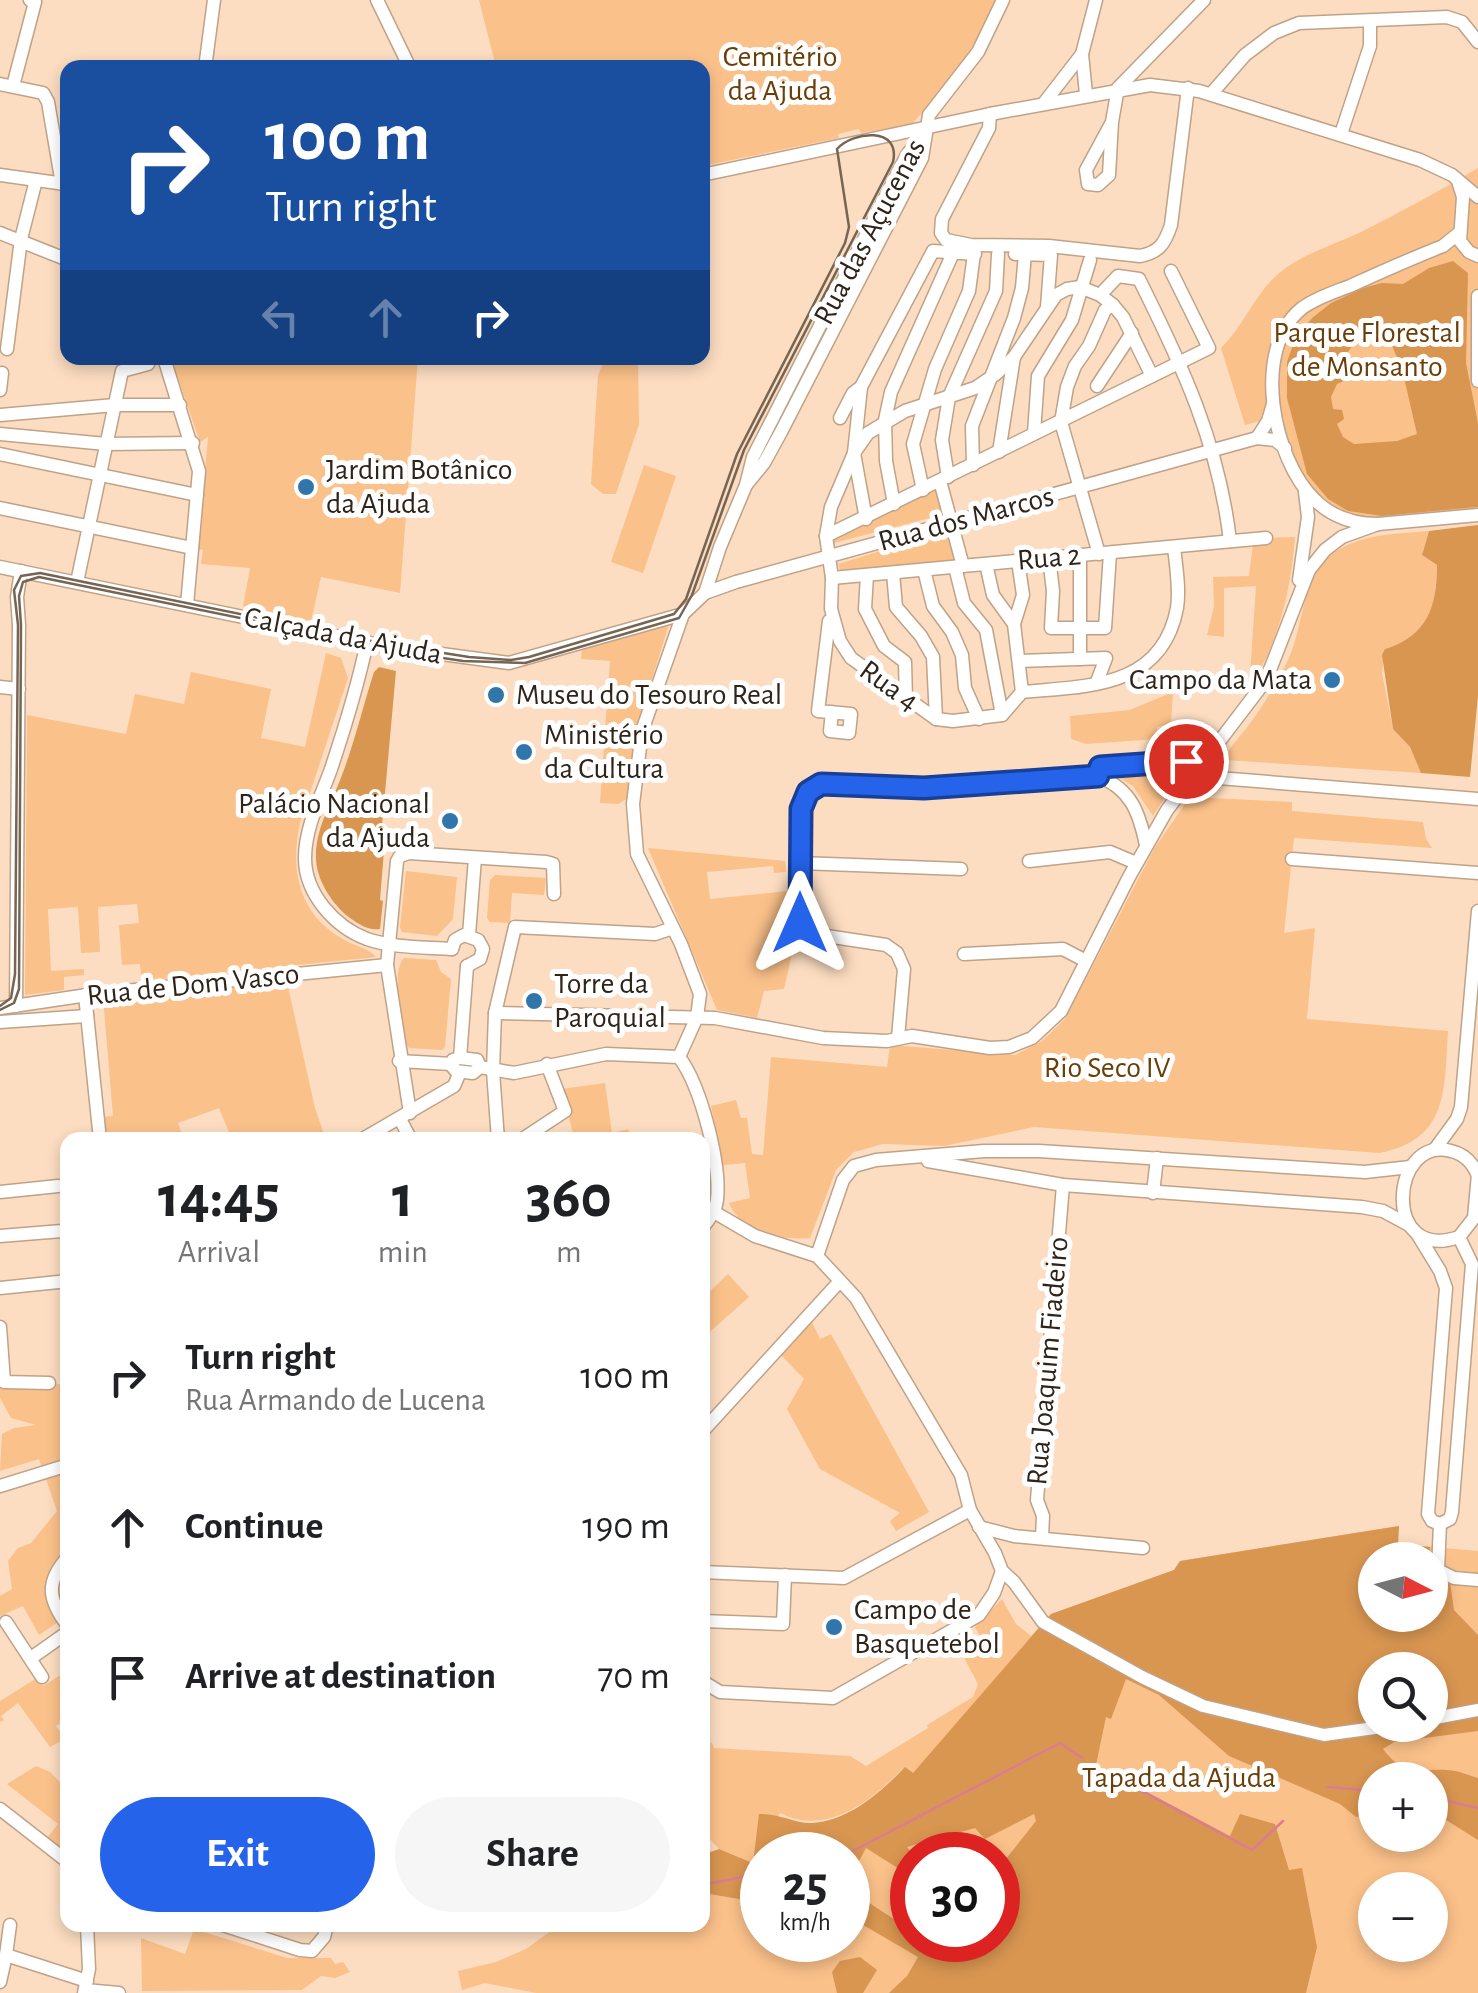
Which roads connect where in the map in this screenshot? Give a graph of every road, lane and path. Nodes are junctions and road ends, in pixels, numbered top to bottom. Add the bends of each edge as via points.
1 (30, 0) edge
2 (214, 0) edge
3 (377, 0) edge
4 (1003, 0) edge
5 (1096, 0) edge
6 (1204, 0) edge
7 (1370, 21) junction
8 (1478, 42) edge
9 (1082, 54) junction
10 (206, 60) edge
11 (406, 60) edge
12 (6, 85) edge
13 (1118, 88) junction
14 (1188, 88) junction
15 (1086, 94) junction
16 (1211, 94) junction
17 (1044, 103) junction
18 (990, 114) junction
19 (1112, 122) dead end
20 (928, 128) junction
21 (1342, 134) junction
22 (60, 164) edge
23 (710, 173) edge
24 (0, 175) edge
25 (36, 180) junction
26 (1458, 181) junction
27 (60, 183) edge
28 (1478, 198) edge
29 (1478, 210) edge
30 (1463, 219) junction
31 (0, 234) edge
32 (1459, 234) junction
33 (20, 239) junction
34 (953, 253) junction
35 (974, 254) junction
36 (998, 254) junction
37 (1025, 254) junction
38 (60, 256) edge
39 (1478, 256) edge
40 (1090, 260) dead end
41 (1171, 270) dead end
42 (1080, 288) junction
43 (1100, 295) junction
44 (1478, 296) edge
45 (1112, 306) junction
46 (1047, 307) junction
47 (1132, 333) junction
48 (7, 349) dead end
49 (1014, 357) junction
50 (1181, 363) junction
51 (144, 365) edge
52 (166, 365) edge
53 (2, 373) edge
54 (1152, 376) junction
55 (988, 380) junction
56 (1478, 381) edge
57 (861, 386) junction
58 (1097, 386) dead end
59 (0, 390) edge
60 (950, 397) junction
61 (1273, 401) junction
62 (923, 404) junction
63 (115, 405) junction
64 (180, 405) junction
65 (0, 415) edge
66 (840, 418) dead end
67 (885, 420) junction
68 (1061, 422) junction
69 (1034, 433) junction
70 (0, 434) edge
71 (1257, 438) junction
72 (193, 442) junction
73 (106, 444) junction
74 (1286, 448) junction
75 (1212, 451) junction
76 (854, 452) junction
77 (999, 452) junction
78 (0, 454) edge
79 (974, 465) junction
80 (100, 474) junction
81 (944, 479) junction
82 (1081, 488) junction
83 (1304, 488) junction
84 (923, 490) junction
85 (197, 494) junction
86 (894, 504) junction
87 (0, 508) edge
88 (1478, 515) edge
89 (866, 518) junction
90 (951, 522) junction
91 (1378, 524) junction
92 (89, 526) junction
93 (826, 536) junction
94 (1266, 538) dead end
95 (1230, 541) junction
96 (1174, 547) junction
97 (192, 548) junction
98 (1104, 553) junction
99 (1080, 555) junction
100 (829, 556) junction
101 (1049, 558) junction
102 (1018, 561) junction
103 (986, 564) junction
104 (0, 566) edge
105 (959, 566) junction
106 (924, 570) junction
107 (20, 571) junction
108 (894, 572) junction
109 (868, 575) junction
110 (832, 578) junction
111 (78, 582) junction
112 (705, 593) junction
113 (1295, 603) junction
114 (187, 605) junction
115 (830, 609) junction
116 (683, 614) junction
117 (1014, 624) junction
118 (1078, 628) junction
119 (367, 642) junction
120 (1080, 659) junction
121 (1019, 661) junction
122 (1098, 678) dead end
123 (0, 687) edge
124 (19, 688) junction
125 (1022, 692) junction
126 (906, 700) junction
127 (832, 712) dead end
128 (1002, 715) junction
129 (936, 719) junction
130 (979, 720) junction
131 (1197, 769) junction
132 (1098, 776) junction
133 (1478, 799) edge
134 (1146, 844) junction
135 (18, 856) junction
136 (0, 858) edge
137 (475, 858) junction
138 (1292, 858) dead end
139 (1029, 861) dead end
140 (1136, 862) junction
141 (800, 864) junction
142 (962, 870) dead end
143 (1478, 873) edge
144 (554, 894) dead end
145 (1478, 910) edge
146 (673, 928) junction
147 (469, 935) junction
148 (389, 944) junction
149 (452, 949) junction
150 (964, 954) dead end
151 (1086, 961) junction
152 (387, 965) junction
153 (467, 966) junction
154 (86, 995) junction
155 (16, 1006) junction
156 (0, 1008) edge
157 (495, 1013) junction
158 (88, 1016) junction
159 (697, 1018) junction
160 (0, 1022) edge
161 (898, 1038) junction
162 (679, 1057) junction
163 (399, 1061) junction
164 (457, 1064) junction
165 (547, 1064) junction
166 (486, 1069) junction
167 (405, 1116) junction
168 (99, 1132) edge
169 (376, 1132) edge
170 (410, 1132) edge
171 (497, 1132) edge
172 (534, 1132) edge
173 (708, 1132) edge
174 (710, 1139) edge
175 (1435, 1149) junction
176 (992, 1150) junction
177 (913, 1158) junction
178 (1157, 1158) junction
179 (1410, 1167) junction
180 (980, 1170) junction
181 (1478, 1175) edge
182 (1064, 1185) junction
183 (58, 1186) dead end
184 (0, 1192) edge
185 (1154, 1193) junction
186 (710, 1210) edge
187 (710, 1213) edge
188 (1413, 1230) junction
189 (60, 1231) edge
190 (0, 1236) edge
191 (1459, 1237) junction
192 (816, 1256) junction
193 (840, 1280) junction
194 (60, 1281) edge
195 (0, 1288) edge
196 (0, 1327) edge
197 (49, 1383) dead end
198 (710, 1423) edge
199 (60, 1467) edge
200 (0, 1486) edge
201 (970, 1510) junction
202 (1440, 1524) junction
203 (979, 1528) junction
204 (1042, 1537) junction
205 (1143, 1548) dead end
206 (60, 1566) edge
207 (1002, 1571) junction
208 (710, 1572) edge
209 (785, 1575) junction
210 (1478, 1580) edge
211 (60, 1617) edge
212 (710, 1621) edge
213 (6, 1622) dead end
214 (60, 1635) edge
215 (31, 1658) junction
216 (42, 1677) dead end
217 (710, 1686) edge
218 (1478, 1710) edge
219 (1448, 1716) edge
220 (1358, 1731) edge
221 (0, 1809) edge
222 (60, 1856) edge
223 (10, 1925) dead end
224 (87, 1932) edge
225 (244, 1932) edge
226 (325, 1932) edge
227 (6, 1955) junction
228 (0, 1982) edge
229 (85, 1988) edge
230 (120, 1993) edge

1 - 12 street via 35,2
2 - 10 street
3 - 11 street
4 - 20 street, Rua das Açucenas via 988,36 935,104
5 - 9 street
6 - 13 street
7 - 8 street via 1455,18
7 - 16 street via 1298,24 1274,33 1245,54
7 - 21 street via 1370,46
9 - 15 street
9 - 17 street
12 - 22 street via 43,92
13 - 14 street
13 - 15 street
13 - 19 street
14 - 16 street
14 - 18 street via 1171,225 1165,242 1140,256 946,240 942,219
15 - 17 street
16 - 21 street
17 - 18 street
18 - 20 street
20 - 23 street
20 - 112 street, Rua das Açucenas via 917,167 781,432 746,486
21 - 26 street via 1431,164
24 - 25 street
25 - 27 street
25 - 33 street
26 - 28 street
26 - 30 street
29 - 30 street
30 - 32 street
31 - 33 street
32 - 39 street
32 - 61 street via 1302,308 1274,358
33 - 38 street
33 - 48 street
34 - 35 street
34 - 57 street via 932,250
34 - 67 street via 891,392
35 - 36 street
35 - 62 street via 968,291
36 - 37 street
36 - 60 street via 996,291
37 - 46 street via 1051,255
37 - 55 street via 1014,318
40 - 42 street
41 - 50 street via 1209,348
42 - 43 street
42 - 46 street via 1056,295
42 - 69 street via 1072,320 1038,376
43 - 45 street
43 - 50 street via 1118,276 1138,279
44 - 56 street
45 - 47 street
45 - 68 street via 1075,366
46 - 49 street
47 - 54 street
47 - 58 street
49 - 55 street
49 - 77 street
50 - 54 street
50 - 75 street
51 - 63 street via 122,371
52 - 64 street
53 - 59 street
54 - 68 street
55 - 60 street
55 - 79 street via 972,426
57 - 66 street
57 - 76 street
60 - 62 street
60 - 81 street
61 - 71 street
61 - 74 street
62 - 67 street
62 - 84 street via 913,444
63 - 64 street
63 - 65 street
63 - 73 street
64 - 72 street
67 - 76 street
67 - 86 street
68 - 69 street
68 - 82 street
69 - 77 street
70 - 73 street
71 - 74 street
71 - 75 street, Rua dos Marcos
72 - 73 street
72 - 85 street
73 - 80 street
74 - 83 street
75 - 82 street, Rua dos Marcos
75 - 95 street
76 - 89 street
76 - 93 street via 830,507
77 - 79 street
78 - 80 street
79 - 81 street
80 - 85 street
80 - 92 street
81 - 84 street
81 - 90 street
82 - 90 street, Rua dos Marcos
82 - 98 street
83 - 91 street via 1335,515
83 - 113 street via 1308,517
84 - 86 street
85 - 97 street
86 - 89 street
87 - 92 street
88 - 91 street
89 - 93 street
90 - 100 street, Rua dos Marcos
90 - 105 street
91 - 113 street via 1325,550
92 - 97 street
92 - 111 street
93 - 100 street, Rua 4
94 - 95 street, Rua 2
95 - 96 street, Rua 2
96 - 98 street, Rua 2
96 - 125 street via 1177,608 1155,654 1114,681
97 - 114 street
98 - 99 street, Rua 2
98 - 118 street via 1105,628
99 - 101 street, Rua 2
99 - 118 street
100 - 110 street, Rua 4
100 - 112 street, Rua dos Marcos
101 - 102 street, Rua 2
101 - 118 street via 1052,628
102 - 103 street, Rua 2
102 - 117 street via 1023,595
103 - 105 street, Rua 2
103 - 117 street via 993,595
104 - 107 street, Calçada da Ajuda
105 - 106 street, Rua 2
105 - 128 street via 964,603 986,630
106 - 108 street, Rua 2
106 - 130 street via 933,606 962,654 965,688
107 - 111 street, Calçada da Ajuda
107 - 124 street
108 - 109 street, Rua 2
108 - 129 street via 896,607 933,657
109 - 110 street, Rua 2
109 - 126 street via 864,609 884,646 906,662
110 - 115 street, Rua 4
111 - 114 street, Calçada da Ajuda
112 - 116 street, Rua dos Marcos
113 - 131 street via 1266,680
114 - 119 street, Calçada da Ajuda
115 - 126 street, Rua 4 via 850,658
115 - 127 street via 818,710
116 - 119 street, Calçada da Ajuda via 515,663
116 - 146 street via 642,731 633,804 638,854
117 - 121 street
118 - 120 street
119 - 148 street via 305,856 312,886 332,917 358,935
120 - 121 street
120 - 122 street via 1106,658
121 - 125 street
123 - 124 street
124 - 135 street
125 - 128 street
126 - 129 street, Rua 4
128 - 130 street, Rua 4
129 - 130 street, Rua 4
131 - 132 street via 1182,760 1157,760 1100,767
131 - 133 street via 1206,777
131 - 134 street
132 - 134 street via 1129,797
132 - 141 street via 924,788 821,784 803,799
134 - 140 street
135 - 136 street
135 - 155 street
137 - 144 street via 553,864
137 - 147 street
137 - 148 street via 400,856
138 - 143 street
139 - 140 street via 1110,852
140 - 151 street
141 - 142 street
141 - 161 street via 804,930 886,945 900,958
145 - 175 street via 1462,1107
146 - 157 street via 655,934 515,928
146 - 159 street via 699,988
147 - 149 street
147 - 153 street via 483,949 477,963
148 - 149 street
148 - 152 street
149 - 153 street
150 - 151 street via 1055,948
151 - 161 street via 1062,1011 1022,1043 990,1048
152 - 154 street, Rua de Dom Vasco
152 - 163 street
153 - 164 street
154 - 155 street, Rua de Dom Vasco
154 - 158 street
155 - 156 street, Rua de Dom Vasco
157 - 159 street
157 - 166 street
158 - 160 street
158 - 168 street
159 - 161 street via 822,1038
159 - 162 street
162 - 165 street via 606,1054
162 - 173 street
163 - 164 street
163 - 167 street
164 - 166 street via 474,1059
164 - 167 street via 454,1086
165 - 166 street via 514,1073
165 - 172 street via 565,1112
166 - 171 street
167 - 169 street
167 - 170 street
174 - 186 street via 717,1202
175 - 179 street
175 - 181 street via 1460,1154
176 - 177 street
176 - 178 street
176 - 180 street
177 - 180 street
177 - 192 street via 854,1166
178 - 179 street via 1366,1172
178 - 185 street
179 - 188 street via 1404,1212
180 - 182 street
181 - 191 street via 1474,1218
182 - 185 street
182 - 204 street, Rua Joaquim Fiadeiro via 1036,1500
183 - 184 street
185 - 188 street via 1362,1207
187 - 192 street
188 - 191 street via 1437,1241
188 - 202 street via 1446,1288 1428,1514
189 - 190 street
191 - 202 street via 1472,1264 1452,1512
192 - 193 street
193 - 198 street
193 - 201 street via 961,1475
194 - 195 street
196 - 197 street via 4,1382
199 - 200 street
201 - 203 street
201 - 209 street via 844,1578
202 - 210 street via 1438,1570
203 - 204 street
203 - 207 street
204 - 205 street
206 - 211 street via 50,1591
207 - 217 street via 979,1615 832,1698
207 - 220 street via 1044,1622 1204,1706 1324,1736
208 - 209 street
209 - 212 street via 784,1624
213 - 215 street
214 - 215 street
215 - 216 street
218 - 219 street
221 - 222 street
223 - 227 street
224 - 229 street
225 - 226 street via 300,1950 312,1950
227 - 228 street
227 - 229 street
229 - 230 street

